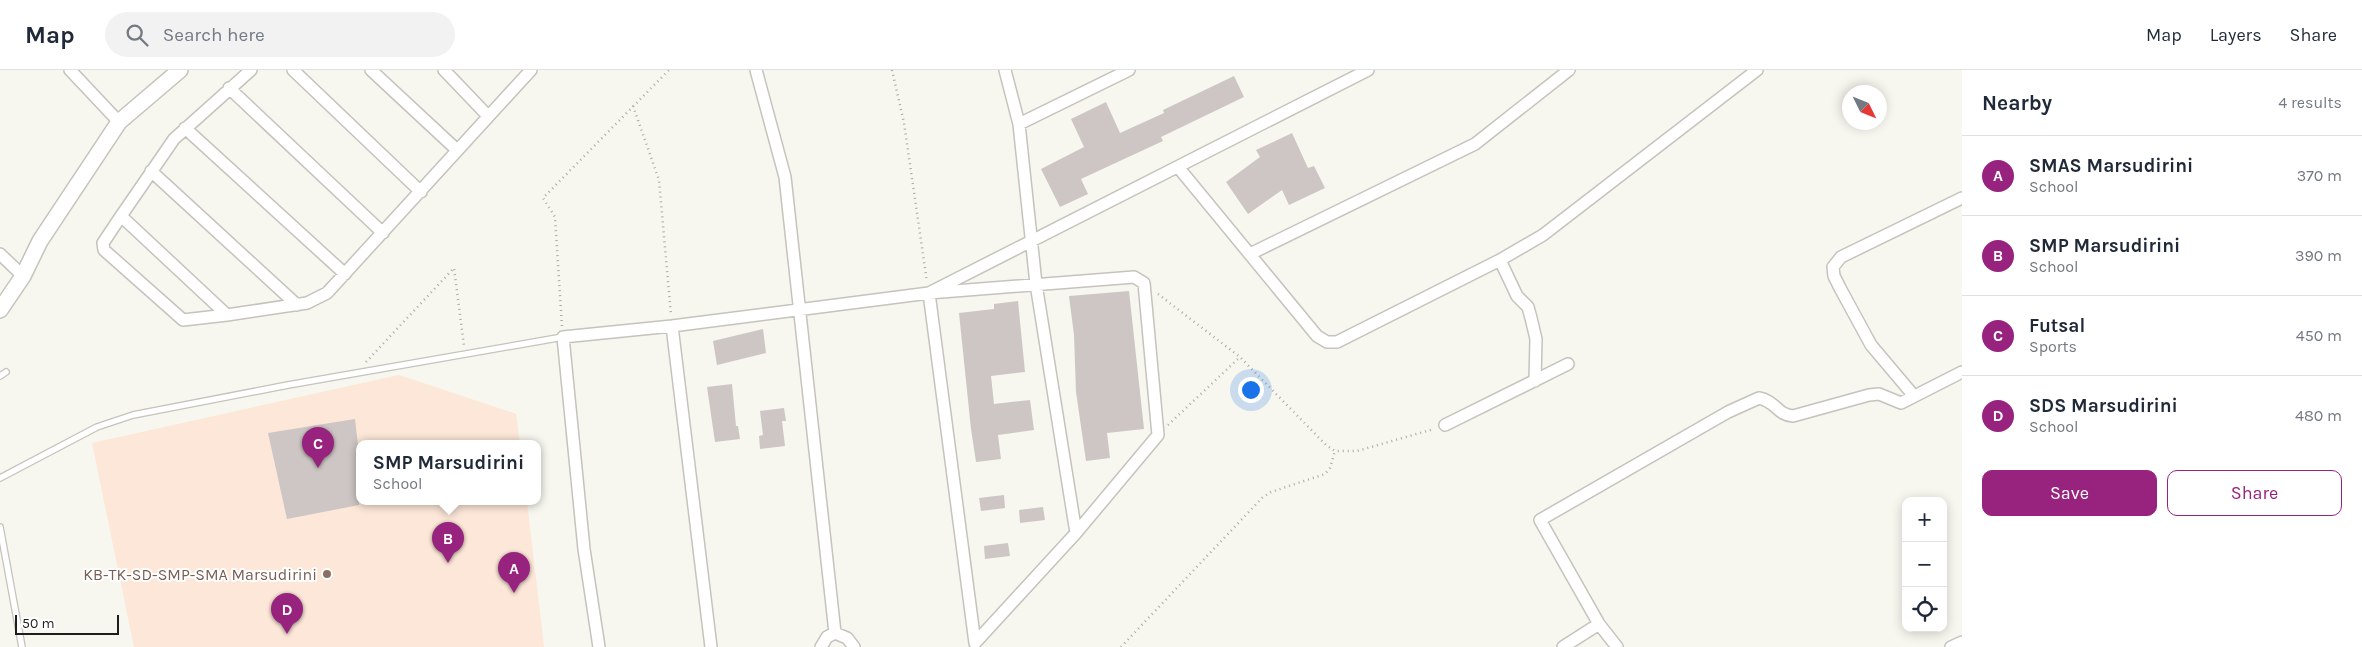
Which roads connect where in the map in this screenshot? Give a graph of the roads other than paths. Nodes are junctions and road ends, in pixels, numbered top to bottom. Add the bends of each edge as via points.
1 (70, 70) edge
2 (180, 70) edge
3 (251, 70) edge
4 (293, 70) edge
5 (371, 70) edge
6 (444, 70) edge
7 (530, 70) edge
8 (756, 70) edge
9 (1005, 70) edge
10 (1129, 70) edge
11 (1368, 70) edge
12 (1569, 70) edge
13 (1757, 70) edge
14 (230, 88) junction
15 (488, 116) junction
16 (119, 122) junction
17 (1019, 124) junction
18 (185, 128) junction
19 (457, 150) junction
20 (1178, 168) junction
21 (151, 171) junction
22 (421, 192) junction
23 (1962, 198) edge
24 (121, 216) junction
25 (383, 233) junction
26 (1032, 240) junction
27 (0, 254) edge
28 (1250, 254) junction
29 (1500, 260) junction
30 (345, 274) junction
31 (23, 276) junction
32 (1036, 284) junction
33 (928, 293) junction
34 (297, 305) junction
35 (800, 309) junction
36 (0, 310) edge
37 (227, 315) junction
38 (672, 326) junction
39 (563, 337) junction
40 (1568, 364) dead end
41 (1962, 372) edge
42 (1535, 382) junction
43 (1914, 396) junction
44 (1445, 426) road end
45 (0, 478) edge
46 (0, 527) edge
47 (1076, 533) junction
48 (1599, 624) junction
49 (835, 633) junction
50 (1962, 642) edge
51 (22, 647) edge
52 (599, 647) edge
53 (711, 647) edge
54 (821, 647) edge
55 (854, 647) edge
56 (1563, 647) edge
57 (1617, 647) edge
58 (1951, 647) edge

1 - 16 street
2 - 16 street
3 - 14 street
4 - 22 street
5 - 19 street
6 - 15 street
7 - 15 street
8 - 35 street via 785,177
9 - 17 street
10 - 17 street
11 - 20 street
12 - 28 street via 1475,144
13 - 29 street via 1543,234
14 - 18 street
14 - 25 street
15 - 19 street
16 - 31 street via 40,241
17 - 26 street
18 - 21 street
18 - 30 street
19 - 22 street
20 - 26 street
20 - 28 street
21 - 24 street
21 - 34 street
22 - 25 street
23 - 43 street via 1842,257 1833,266 1834,276 1871,345
24 - 37 street
24 - 37 street via 103,243 104,250 183,320
25 - 30 street
26 - 32 street
26 - 33 street
27 - 31 street
28 - 29 street via 1317,336 1327,342 1337,342
29 - 42 street via 1517,296 1528,307 1532,318 1536,340
30 - 34 street via 327,294
31 - 36 street
32 - 33 street
32 - 47 street
32 - 47 street via 1134,277 1144,284 1158,435
33 - 35 street
33 - 47 street via 975,643
34 - 37 street
35 - 38 street
35 - 49 street
38 - 39 street
38 - 53 street
39 - 45 lane via 133,415 97,427
39 - 52 street via 584,549
40 - 42 street
41 - 43 street
42 - 44 street
43 - 48 street via 1901,403 1879,394 1869,395 1793,416 1783,414 1774,404 1759,398 1728,412 1540,520
46 - 51 lane
48 - 56 street
48 - 57 street
49 - 54 street via 827,637
49 - 55 street via 847,638
50 - 58 street

